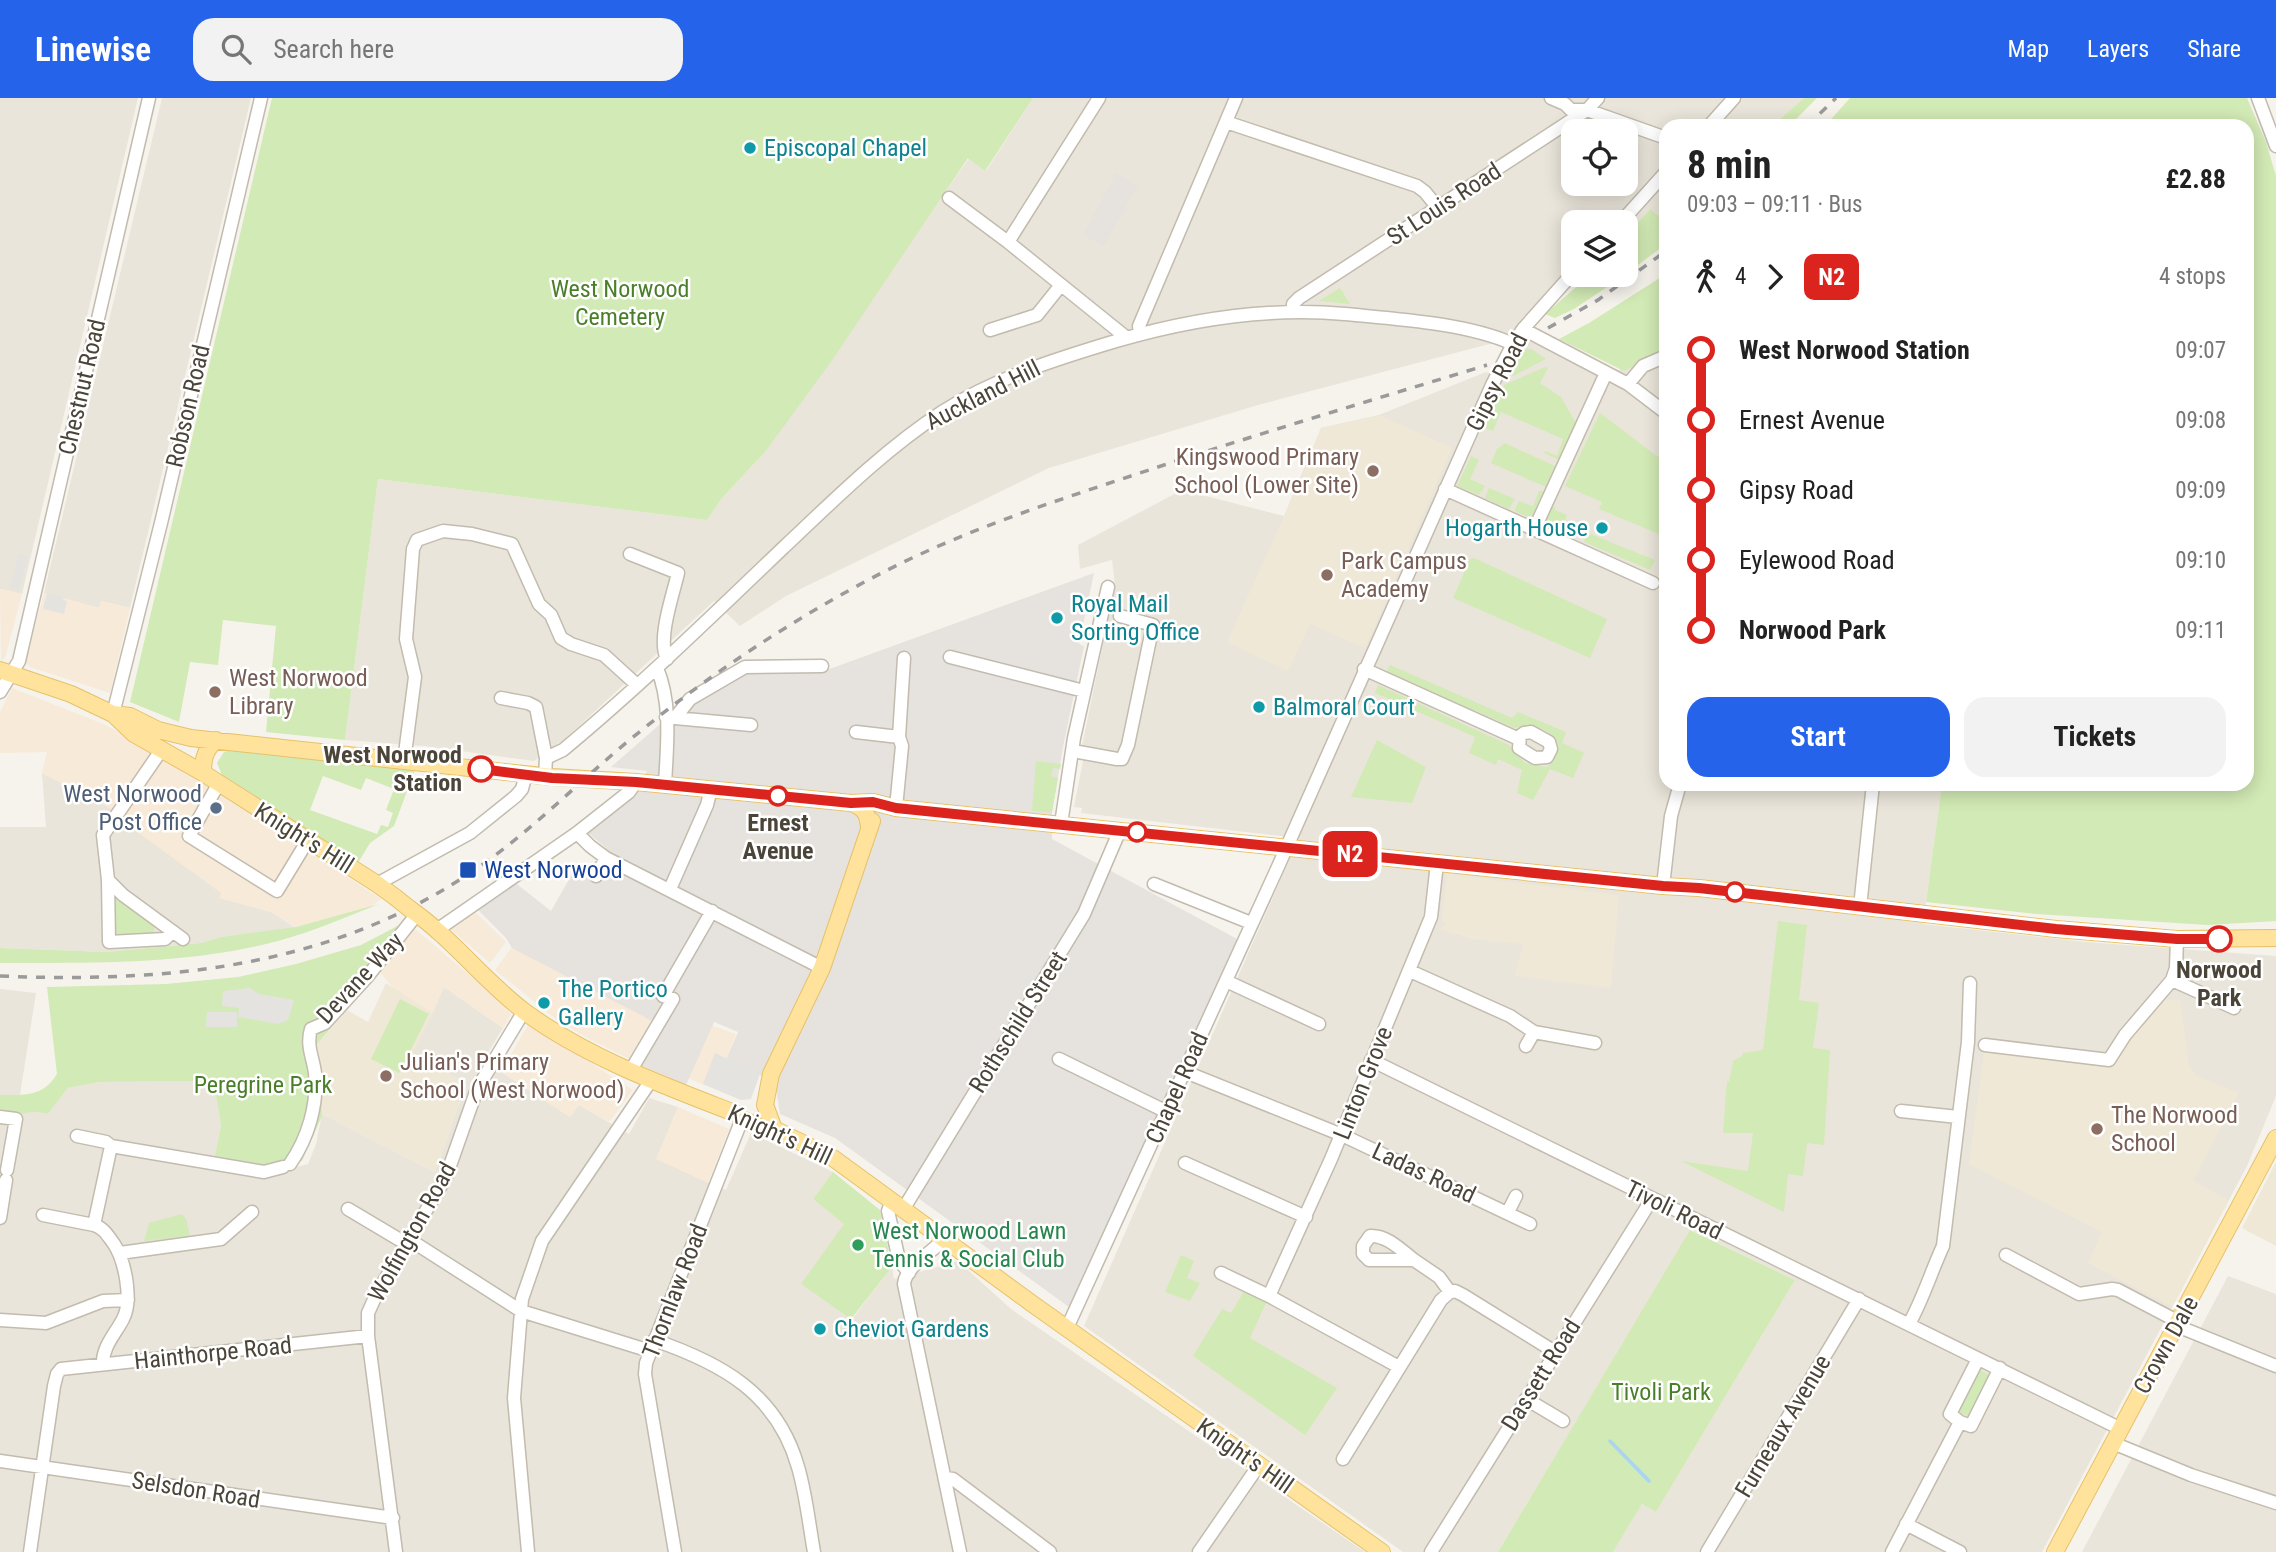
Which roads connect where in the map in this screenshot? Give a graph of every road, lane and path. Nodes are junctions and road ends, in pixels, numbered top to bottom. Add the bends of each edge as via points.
1 (149, 98) edge
2 (261, 98) edge
3 (1099, 98) edge
4 (1236, 98) edge
5 (1551, 98) edge
6 (1598, 98) edge
7 (1734, 98) edge
8 (2258, 98) edge
9 (1587, 110) junction
10 (1715, 119) edge
11 (1226, 122) junction
12 (1659, 136) edge
13 (2275, 142) edge
14 (1659, 180) edge
15 (949, 198) dead end
16 (1438, 208) junction
17 (1632, 210) edge
18 (1009, 242) junction
19 (1061, 285) junction
20 (1561, 287) edge
21 (1293, 312) junction
22 (1523, 329) junction
23 (990, 330) dead end
24 (1133, 336) junction
25 (1513, 344) junction
26 (1659, 359) edge
27 (1606, 373) junction
28 (1628, 384) junction
29 (1659, 408) edge
30 (1445, 489) junction
31 (1534, 530) junction
32 (629, 554) dead end
33 (1653, 583) dead end
34 (1108, 587) dead end
35 (1120, 616) dead end
36 (950, 657) dead end
37 (904, 658) dead end
38 (662, 663) junction
39 (822, 666) dead end
40 (1364, 669) junction
41 (6, 672) edge
42 (637, 685) junction
43 (1084, 691) junction
44 (0, 692) edge
45 (500, 698) dead end
46 (113, 714) junction
47 (670, 718) junction
48 (751, 725) dead end
49 (856, 733) dead end
50 (899, 737) junction
51 (1518, 739) dead end
52 (216, 740) junction
53 (162, 750) junction
54 (1073, 751) junction
55 (546, 758) junction
56 (404, 761) junction
57 (203, 773) junction
58 (526, 774) junction
59 (545, 776) junction
60 (636, 782) junction
61 (219, 783) junction
62 (665, 784) junction
63 (711, 789) junction
64 (1678, 791) edge
65 (1872, 791) edge
66 (851, 803) junction
67 (896, 808) junction
68 (1061, 824) junction
69 (869, 828) junction
70 (1120, 830) junction
71 (577, 833) junction
72 (308, 840) junction
73 (1285, 848) junction
74 (606, 858) junction
75 (1437, 863) junction
76 (596, 876) dead end
77 (108, 880) junction
78 (377, 884) junction
79 (1154, 884) dead end
80 (1663, 886) junction
81 (670, 889) junction
82 (1860, 907) junction
83 (712, 911) junction
84 (414, 912) junction
85 (1251, 923) junction
86 (438, 930) junction
87 (2276, 938) edge
88 (2177, 939) junction
89 (822, 968) junction
90 (1410, 971) junction
91 (2172, 980) junction
92 (1226, 981) junction
93 (1970, 983) dead end
94 (2234, 1008) dead end
95 (524, 1010) junction
96 (1318, 1024) dead end
97 (1534, 1032) junction
98 (1595, 1043) dead end
99 (1985, 1045) dead end
100 (1525, 1046) dead end
101 (1059, 1059) dead end
102 (1371, 1060) junction
103 (631, 1070) junction
104 (1183, 1071) junction
105 (652, 1079) junction
106 (766, 1092) junction
107 (1900, 1111) dead end
108 (1167, 1112) junction
109 (739, 1116) junction
110 (0, 1117) edge
111 (1958, 1117) junction
112 (774, 1129) junction
113 (1342, 1135) junction
114 (77, 1136) dead end
115 (2276, 1138) edge
116 (111, 1146) junction
117 (1185, 1163) dead end
118 (1516, 1196) dead end
119 (1652, 1199) junction
120 (898, 1204) junction
121 (348, 1209) dead end
122 (252, 1212) dead end
123 (1508, 1212) junction
124 (43, 1215) dead end
125 (1306, 1217) junction
126 (0, 1218) edge
127 (1530, 1224) dead end
128 (94, 1226) junction
129 (945, 1237) junction
130 (407, 1243) junction
131 (120, 1253) junction
132 (2006, 1255) dead end
133 (1414, 1260) dead end
134 (909, 1273) junction
135 (1221, 1273) dead end
136 (1450, 1292) junction
137 (1269, 1296) junction
138 (1859, 1299) junction
139 (128, 1300) junction
140 (521, 1311) junction
141 (0, 1320) edge
142 (1909, 1324) junction
143 (2178, 1324) junction
144 (1067, 1328) junction
145 (368, 1336) junction
146 (652, 1345) junction
147 (1555, 1352) junction
148 (1978, 1359) junction
149 (103, 1364) junction
150 (2276, 1366) edge
151 (1399, 1367) junction
152 (2000, 1368) junction
153 (1526, 1399) junction
154 (1563, 1421) dead end
155 (1960, 1422) junction
156 (2117, 1436) junction
157 (1343, 1459) dead end
158 (0, 1461) edge
159 (1259, 1465) junction
160 (42, 1467) junction
161 (946, 1478) junction
162 (2276, 1503) edge
163 (393, 1518) junction
164 (1906, 1524) junction
165 (30, 1552) edge
166 (396, 1552) edge
167 (528, 1552) edge
168 (675, 1552) edge
169 (814, 1552) edge
170 (960, 1552) edge
171 (1050, 1552) edge
172 (1199, 1552) edge
173 (1382, 1552) edge
174 (1432, 1552) edge
175 (1707, 1552) edge
176 (1892, 1552) edge
177 (1960, 1552) edge
178 (2055, 1552) edge

1 - 41 street, Chestnut Road via 19,661
2 - 46 street, Robson Road
3 - 18 street
4 - 11 street
5 - 9 street via 1571,110
6 - 9 street, St Louis Road
7 - 10 street
8 - 13 street
9 - 12 street
9 - 16 street, St Louis Road
11 - 16 street via 1417,186
11 - 24 street
14 - 17 street
15 - 18 street
16 - 21 street, St Louis Road via 1295,301
18 - 19 street
19 - 23 street via 1037,315
19 - 24 street
20 - 22 street, Gipsy Road
21 - 24 street, Auckland Hill via 1191,321
21 - 25 street, Auckland Hill via 1432,325 1488,334
22 - 25 street, Gipsy Road
22 - 27 street
24 - 38 street, Auckland Hill via 1040,364 943,411 847,487
25 - 30 street, Gipsy Road
26 - 28 street via 1643,366
27 - 28 street
27 - 31 street
28 - 29 street
30 - 31 street
30 - 40 street, Gipsy Road
31 - 33 street
32 - 38 street via 678,573
34 - 43 street
35 - 54 street via 1153,625 1128,745 1117,760
36 - 43 street
37 - 50 street
38 - 42 street, Auckland Hill
38 - 47 street
39 - 47 street via 746,667 690,699
40 - 51 street
40 - 73 street, Gipsy Road
41 - 44 street, Chestnut Road
41 - 46 main road
42 - 55 street, Auckland Hill via 563,750
42 - 56 street via 604,655 561,638 551,615 539,604 512,544 439,531 414,545 406,639 415,677
43 - 54 street
45 - 55 street via 536,707
46 - 52 main road via 130,716 174,735
46 - 53 main road, Knight's Hill
47 - 48 street
47 - 62 street
49 - 50 street
50 - 67 street
52 - 56 main road
52 - 57 main road via 207,748
53 - 57 main road, Knight's Hill
53 - 77 street via 103,835
54 - 68 street
55 - 59 street
56 - 58 main road
57 - 61 main road, Knight's Hill
58 - 59 main road
58 - 78 street via 516,796 470,833
59 - 60 main road
60 - 62 main road
60 - 71 street
61 - 72 main road, Knight's Hill
61 - 72 street via 189,835 277,891
62 - 63 main road
63 - 66 main road
63 - 81 street
64 - 80 street
65 - 82 street
66 - 67 main road
66 - 69 main road via 867,813
67 - 68 main road
67 - 69 main road via 879,812
68 - 70 main road
69 - 89 main road
70 - 73 main road
70 - 120 street, Rothschild Street via 1084,915
71 - 74 street
71 - 86 street
72 - 78 main road, Knight's Hill
73 - 75 main road
73 - 85 street, Chapel Road
74 - 76 street
74 - 81 street
75 - 80 main road
75 - 90 street, Linton Grove via 1431,917
77 - 77 street via 109,942 177,936
78 - 84 main road, Knight's Hill, bridge
79 - 85 street
80 - 82 main road
81 - 83 street
82 - 88 main road
83 - 89 street
83 - 103 street via 663,996 673,999
84 - 86 main road, Knight's Hill
84 - 116 street, Devane Way via 367,977 325,1023 311,1030 307,1042 317,1093 299,1150 286,1165 264,1172
85 - 92 street, Chapel Road
86 - 95 main road, Knight's Hill
87 - 88 main road
88 - 91 street
89 - 106 main road
90 - 97 street via 1510,1016
90 - 102 street, Linton Grove
91 - 94 street
91 - 99 street via 2109,1059
92 - 96 street
92 - 104 street, Chapel Road
93 - 111 street
95 - 103 main road, Knight's Hill via 568,1040
95 - 130 street, Wolfington Road via 485,1072 447,1174
97 - 98 street
97 - 100 street
101 - 108 street
102 - 113 street, Linton Grove
102 - 119 street, Tivoli Road
103 - 105 main road, Knight's Hill
104 - 108 street, Chapel Road
104 - 113 street, Ladas Road
105 - 109 main road, Knight's Hill
105 - 140 street via 542,1241
106 - 109 main road
106 - 112 main road
107 - 111 street
108 - 144 street, Chapel Road
109 - 112 main road, Knight's Hill
109 - 146 street, Thornlaw Road
110 - 126 street via 16,1119
111 - 142 street via 1943,1246
112 - 120 main road, Knight's Hill via 825,1153
113 - 123 street, Ladas Road
113 - 125 street, Linton Grove
114 - 116 street
115 - 143 main road, Crown Dale
116 - 128 street
117 - 125 street
118 - 123 street
119 - 138 street, Tivoli Road
119 - 147 street, Dassett Road
120 - 129 main road, Knight's Hill
120 - 134 street via 888,1211 899,1259
121 - 130 street
122 - 131 street via 221,1238
123 - 127 street, Ladas Road
124 - 128 street
125 - 137 street, Linton Grove
128 - 131 street via 103,1229
129 - 134 street
129 - 144 main road, Knight's Hill
130 - 140 street via 418,1245
130 - 145 street, Wolfington Road via 370,1306
131 - 139 street
132 - 143 street via 2079,1294 2118,1290
133 - 136 street via 1439,1277
134 - 161 street via 904,1284
135 - 137 street
136 - 147 street via 1463,1295
136 - 151 street
137 - 151 street
138 - 142 street, Tivoli Road
138 - 175 street, Furneaux Avenue
139 - 141 street via 103,1301 46,1323
139 - 149 street
140 - 146 street
140 - 167 street via 514,1398
142 - 148 street, Tivoli Road
143 - 150 street
143 - 156 main road, Crown Dale
144 - 159 main road, Knight's Hill
145 - 149 street, Hainthorpe Road
145 - 163 street, Wolfington Road
146 - 168 street, Thornlaw Road via 645,1374
146 - 169 street via 701,1357 725,1370 769,1411 798,1466
147 - 153 street, Dassett Road
148 - 152 street, Tivoli Road
148 - 155 street via 1950,1414
149 - 160 street, Hainthorpe Road via 59,1371
151 - 157 street
152 - 155 street via 1971,1426
152 - 156 street, Tivoli Road
153 - 154 street
153 - 174 street, Dassett Road
155 - 164 street
156 - 162 street, Tivoli Road via 2191,1475
156 - 178 main road, Crown Dale
158 - 160 street, Selsdon Road
159 - 172 street
159 - 173 main road, Knight's Hill
160 - 163 street, Selsdon Road
160 - 165 street
161 - 170 street
161 - 171 street
163 - 166 street, Wolfington Road
164 - 176 street
164 - 177 street

